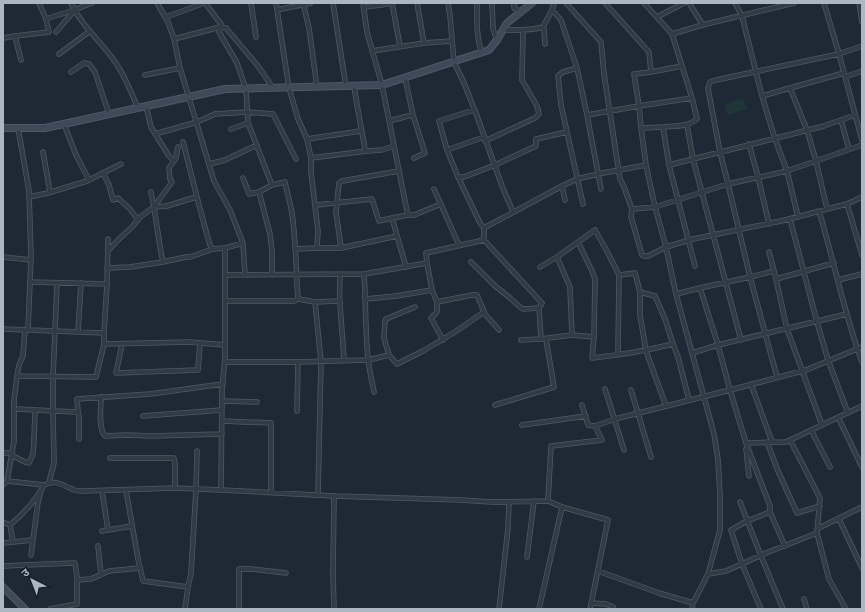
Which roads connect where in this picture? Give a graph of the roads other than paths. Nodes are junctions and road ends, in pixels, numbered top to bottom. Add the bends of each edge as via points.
1 (39, 3) edge
2 (71, 3) edge
3 (92, 3) edge
4 (157, 3) edge
5 (202, 3) edge
6 (205, 3) edge
7 (251, 3) edge
8 (276, 3) edge
9 (311, 3) edge
10 (332, 3) edge
11 (391, 3) edge
12 (417, 3) edge
13 (448, 3) edge
14 (477, 3) edge
15 (492, 3) edge
16 (514, 3) edge
17 (532, 3) edge
18 (554, 3) edge
19 (566, 3) edge
20 (605, 3) edge
21 (644, 3) edge
22 (684, 3) edge
23 (689, 3) edge
24 (735, 3) edge
25 (770, 3) edge
26 (794, 3) edge
27 (824, 3) edge
28 (859, 3) edge
29 (303, 4) edge
30 (364, 5) edge
31 (774, 8) junction
32 (74, 10) junction
33 (277, 10) junction
34 (552, 10) junction
35 (521, 12) junction
36 (742, 16) junction
37 (166, 17) junction
38 (657, 17) junction
39 (46, 19) junction
40 (862, 22) edge
41 (703, 25) junction
42 (543, 26) junction
43 (220, 27) junction
44 (503, 30) junction
45 (90, 31) junction
46 (523, 31) junction
47 (56, 32) dead end
48 (672, 34) junction
49 (15, 36) junction
50 (256, 37) dead end
51 (3, 38) edge
52 (174, 39) junction
53 (497, 40) junction
54 (452, 41) junction
55 (424, 43) junction
56 (545, 44) dead end
57 (400, 46) junction
58 (862, 46) edge
59 (372, 51) junction
60 (482, 53) junction
61 (59, 54) dead end
62 (839, 54) junction
63 (21, 60) dead end
64 (454, 62) junction
65 (682, 66) junction
66 (180, 68) junction
67 (577, 68) junction
68 (862, 71) edge
69 (70, 72) dead end
70 (651, 72) junction
71 (756, 72) junction
72 (145, 75) dead end
73 (845, 75) junction
74 (405, 78) junction
75 (354, 86) junction
76 (382, 86) junction
77 (317, 87) junction
78 (346, 87) junction
79 (274, 88) junction
80 (289, 88) junction
81 (790, 88) junction
82 (246, 89) junction
83 (762, 96) junction
84 (189, 97) junction
85 (692, 98) junction
86 (146, 106) junction
87 (640, 106) junction
88 (138, 108) junction
89 (474, 110) junction
90 (610, 111) junction
91 (247, 112) junction
92 (109, 114) junction
93 (414, 115) junction
94 (587, 115) junction
95 (855, 115) junction
96 (841, 120) junction
97 (389, 121) junction
98 (197, 122) junction
99 (248, 123) junction
100 (64, 124) junction
101 (687, 125) junction
102 (663, 127) junction
103 (18, 128) junction
104 (641, 128) junction
105 (4, 129) edge
106 (231, 129) dead end
107 (807, 130) junction
108 (361, 131) junction
109 (567, 132) junction
110 (155, 134) junction
111 (308, 139) junction
112 (485, 139) junction
113 (775, 139) junction
114 (862, 139) edge
115 (183, 142) dead end
116 (750, 144) junction
117 (257, 145) junction
118 (862, 145) edge
119 (394, 146) junction
120 (178, 147) dead end
121 (849, 149) junction
122 (447, 150) junction
123 (366, 151) junction
124 (43, 152) dead end
125 (720, 152) junction
126 (310, 158) junction
127 (414, 158) dead end
128 (693, 158) junction
129 (296, 159) dead end
130 (173, 160) junction
131 (816, 161) junction
132 (121, 164) dead end
133 (209, 164) junction
134 (646, 165) junction
135 (669, 165) junction
136 (494, 166) junction
137 (619, 170) junction
138 (399, 171) junction
139 (787, 171) junction
140 (103, 173) junction
141 (598, 174) junction
142 (458, 177) junction
143 (758, 177) junction
144 (243, 178) dead end
145 (577, 179) junction
146 (89, 180) junction
147 (728, 184) junction
148 (272, 185) junction
149 (562, 186) junction
150 (434, 189) dead end
151 (600, 189) dead end
152 (50, 192) junction
153 (151, 192) dead end
154 (259, 192) junction
155 (702, 192) junction
156 (29, 197) junction
157 (196, 197) junction
158 (862, 197) edge
159 (677, 199) junction
160 (565, 200) dead end
161 (337, 203) junction
162 (441, 204) junction
163 (583, 204) dead end
164 (847, 204) junction
165 (316, 205) junction
166 (154, 207) junction
167 (655, 207) junction
168 (632, 209) junction
169 (827, 209) junction
170 (819, 211) junction
171 (513, 212) junction
172 (408, 215) junction
173 (798, 217) junction
174 (392, 218) junction
175 (790, 219) junction
176 (138, 220) junction
177 (769, 224) junction
178 (484, 228) junction
179 (739, 230) junction
180 (714, 235) junction
181 (397, 236) junction
182 (108, 240) dead end
183 (484, 240) junction
184 (688, 241) junction
185 (578, 242) junction
186 (243, 243) junction
187 (459, 245) junction
188 (666, 247) junction
189 (225, 248) junction
190 (318, 248) junction
191 (341, 248) junction
192 (295, 249) junction
193 (213, 250) junction
194 (108, 251) junction
195 (769, 252) dead end
196 (862, 255) edge
197 (3, 257) edge
198 (557, 257) junction
199 (31, 260) junction
200 (163, 262) junction
201 (471, 262) dead end
202 (427, 263) junction
203 (834, 263) junction
204 (695, 266) dead end
205 (406, 267) junction
206 (540, 267) dead end
207 (107, 268) junction
208 (774, 271) junction
209 (804, 272) junction
210 (272, 274) junction
211 (296, 274) junction
212 (340, 274) junction
213 (364, 274) junction
214 (862, 274) edge
215 (225, 275) junction
216 (245, 275) junction
217 (619, 275) junction
218 (750, 277) junction
219 (776, 279) junction
220 (838, 280) junction
221 (30, 282) junction
222 (725, 282) junction
223 (57, 283) junction
224 (81, 283) junction
225 (107, 284) junction
226 (700, 288) junction
227 (432, 290) junction
228 (640, 292) junction
229 (676, 294) junction
230 (298, 299) junction
231 (366, 299) junction
232 (226, 301) junction
233 (340, 301) junction
234 (315, 302) junction
235 (437, 302) junction
236 (415, 307) dead end
237 (539, 308) junction
238 (484, 312) junction
239 (847, 314) junction
240 (817, 322) junction
241 (3, 329) edge
242 (787, 329) junction
243 (26, 330) junction
244 (499, 330) dead end
245 (56, 331) junction
246 (78, 332) junction
247 (104, 333) junction
248 (765, 334) junction
249 (572, 335) junction
250 (594, 337) junction
251 (544, 339) junction
252 (443, 340) junction
253 (521, 340) dead end
254 (741, 340) junction
255 (200, 343) junction
256 (104, 344) junction
257 (122, 344) junction
258 (673, 344) junction
259 (225, 345) junction
260 (718, 345) junction
261 (862, 347) edge
262 (857, 349) junction
263 (646, 350) junction
264 (692, 353) junction
265 (389, 355) junction
266 (618, 355) junction
267 (368, 360) junction
268 (828, 360) junction
269 (344, 361) junction
270 (225, 362) junction
271 (298, 362) junction
272 (321, 362) junction
273 (862, 362) edge
274 (803, 370) junction
275 (17, 376) junction
276 (53, 377) junction
277 (778, 377) junction
278 (223, 384) junction
279 (751, 384) junction
280 (605, 389) dead end
281 (631, 390) dead end
282 (730, 390) junction
283 (374, 392) dead end
284 (703, 396) junction
285 (101, 397) junction
286 (689, 400) junction
287 (222, 401) junction
288 (257, 402) dead end
289 (495, 405) dead end
290 (582, 405) dead end
291 (666, 406) junction
292 (862, 406) edge
293 (18, 409) dead end
294 (35, 410) junction
295 (222, 410) junction
296 (53, 411) junction
297 (297, 411) dead end
298 (78, 412) junction
299 (638, 413) junction
300 (848, 413) junction
301 (143, 416) dead end
302 (586, 416) junction
303 (838, 417) junction
304 (615, 419) junction
305 (222, 421) junction
306 (522, 425) dead end
307 (822, 425) junction
308 (595, 426) junction
309 (810, 430) junction
310 (222, 434) junction
311 (79, 440) dead end
312 (790, 440) junction
313 (770, 442) junction
314 (746, 443) junction
315 (624, 450) dead end
316 (197, 451) dead end
317 (3, 453) edge
318 (12, 453) junction
319 (651, 457) dead end
320 (110, 458) dead end
321 (830, 467) dead end
322 (862, 467) edge
323 (749, 476) dead end
324 (7, 481) junction
325 (50, 482) junction
326 (3, 485) edge
327 (44, 485) junction
328 (175, 488) junction
329 (126, 490) junction
330 (196, 490) junction
331 (221, 490) junction
332 (41, 491) junction
333 (102, 491) junction
334 (270, 492) junction
335 (318, 494) junction
336 (334, 496) junction
337 (534, 501) junction
338 (548, 501) junction
339 (509, 502) junction
340 (740, 502) dead end
341 (820, 506) junction
342 (562, 507) junction
343 (862, 507) edge
344 (770, 512) junction
345 (839, 519) junction
346 (747, 521) junction
347 (3, 523) edge
348 (10, 525) junction
349 (132, 526) junction
350 (108, 530) junction
351 (102, 531) dead end
352 (817, 531) junction
353 (33, 540) junction
354 (13, 542) junction
355 (3, 543) edge
356 (98, 546) dead end
357 (784, 546) junction
358 (31, 555) dead end
359 (761, 556) junction
360 (527, 557) dead end
361 (742, 564) junction
362 (3, 566) edge
363 (140, 568) junction
364 (862, 568) edge
365 (598, 571) junction
366 (286, 572) dead end
367 (708, 574) junction
368 (101, 575) junction
369 (77, 580) junction
370 (3, 587) edge
371 (188, 587) junction
372 (804, 599) dead end
373 (591, 603) junction
374 (693, 603) junction
375 (78, 606) edge
376 (25, 609) edge
377 (50, 609) edge
378 (186, 609) edge
379 (239, 609) edge
380 (334, 609) edge
381 (499, 609) edge
382 (539, 609) edge
383 (590, 609) edge
384 (612, 609) edge
385 (692, 609) edge
386 (761, 609) edge
387 (783, 609) edge
388 (807, 609) edge
389 (846, 609) edge

1 - 39 street
2 - 32 street
3 - 32 street
4 - 37 street
5 - 37 street
6 - 43 street via 221,24
7 - 50 street
8 - 33 street
9 - 29 street
10 - 78 street
11 - 30 street
11 - 57 street
12 - 55 street
13 - 54 street
14 - 60 street via 478,34
15 - 53 street
16 - 35 street via 514,8
17 - 35 street
18 - 34 street
19 - 90 street via 601,42
20 - 70 street via 649,52
21 - 38 street
22 - 38 street
23 - 41 street
24 - 36 street
25 - 31 street
26 - 31 street
27 - 62 street
28 - 40 street
29 - 33 street
29 - 77 street
30 - 59 street
31 - 36 street
32 - 39 street
32 - 45 street
32 - 47 street
33 - 80 street
34 - 42 street
34 - 67 street via 561,20
35 - 44 street via 507,23
36 - 41 street
36 - 71 street
37 - 52 street
38 - 48 street
39 - 49 street via 49,32
41 - 48 street
42 - 46 street
42 - 56 street
43 - 52 street
43 - 79 street via 226,28
43 - 82 street via 219,32 237,63
44 - 46 street
44 - 53 street
45 - 61 street
45 - 88 street via 121,70
46 - 112 street via 522,80 539,114
48 - 65 street
49 - 51 street
49 - 63 street
52 - 66 street
53 - 60 street via 489,50
54 - 55 street
54 - 64 street
55 - 57 street
57 - 59 street
58 - 62 street
59 - 76 street
60 - 64 street
62 - 71 street
62 - 73 street
64 - 74 street
64 - 89 street
65 - 70 street
65 - 85 street
66 - 72 street
66 - 84 street
67 - 94 street
67 - 109 street via 562,72 558,76
68 - 73 street
69 - 92 street via 89,64 95,72
70 - 87 street via 634,74
71 - 83 street
71 - 125 street via 710,82 708,88
73 - 81 street
73 - 95 street
74 - 76 street
74 - 93 street
75 - 76 street
75 - 78 street
75 - 108 street
76 - 97 street
77 - 78 street
77 - 80 street
79 - 80 street
79 - 82 street
80 - 111 street via 298,119
81 - 83 street
81 - 107 street
82 - 84 street via 225,89
82 - 91 street
83 - 113 street
84 - 86 street
84 - 98 street
85 - 87 street
85 - 101 street via 697,119
86 - 88 street
86 - 110 street
87 - 90 street
87 - 104 street
88 - 92 street
89 - 112 street
89 - 122 street via 439,121
90 - 94 street
90 - 137 street
91 - 98 street via 214,114
91 - 99 street
91 - 129 street via 273,114
92 - 100 street
93 - 97 street
93 - 127 street via 425,153
94 - 141 street
95 - 96 street
95 - 114 street
96 - 107 street
96 - 121 street
97 - 119 street
98 - 110 street
98 - 133 street
99 - 106 street
99 - 117 street
100 - 103 street via 45,128
100 - 146 street
101 - 102 street
101 - 128 street
102 - 104 street
102 - 135 street
103 - 105 street
103 - 156 street
104 - 134 street
107 - 113 street
107 - 131 street
108 - 111 street
108 - 123 street
109 - 136 street via 536,139 536,146
109 - 145 street
110 - 130 street
111 - 126 street
112 - 122 street
112 - 136 street
113 - 116 street
113 - 139 street
115 - 157 street
116 - 125 street
116 - 143 street
117 - 133 street via 225,160
117 - 148 street
118 - 121 street
119 - 123 street
119 - 138 street
120 - 130 street via 176,158
121 - 131 street
122 - 142 street
123 - 126 street
124 - 152 street
125 - 128 street
125 - 147 street
126 - 165 street
128 - 135 street
128 - 155 street
130 - 166 street via 169,168 172,182
131 - 139 street
131 - 169 street
132 - 140 street
133 - 186 street via 214,181 230,210
134 - 137 street
134 - 167 street
135 - 159 street
136 - 142 street
136 - 171 street
137 - 141 street
137 - 168 street
138 - 161 street via 342,181 339,183
138 - 172 street
139 - 143 street
139 - 173 street
140 - 146 street
140 - 176 street via 113,200 118,198
141 - 145 street
141 - 151 street
142 - 178 street
143 - 147 street
143 - 177 street
144 - 154 street via 249,194
145 - 149 street
145 - 163 street
146 - 152 street
147 - 155 street
147 - 179 street
148 - 154 street
148 - 192 street via 285,182 292,212
149 - 160 street
149 - 171 street
150 - 162 street
152 - 156 street
153 - 166 street
154 - 210 street via 270,234
155 - 159 street
155 - 180 street
156 - 199 street
157 - 166 street via 167,206
157 - 193 street
158 - 164 street
159 - 167 street
159 - 184 street
161 - 165 street
161 - 174 street via 372,199 379,221
161 - 191 street
162 - 172 street
162 - 187 street
164 - 169 street
164 - 196 street
165 - 190 street
166 - 176 street
166 - 200 street
167 - 168 street
167 - 188 street
168 - 188 street via 631,217 642,254 648,256
169 - 170 street
170 - 173 street
170 - 203 street
171 - 178 street
172 - 174 street
173 - 175 street
174 - 181 street
175 - 177 street
175 - 209 street
176 - 194 street
177 - 179 street
178 - 183 street
179 - 180 street
179 - 218 street
180 - 184 street
180 - 222 street
181 - 191 street
181 - 205 street
182 - 194 street
183 - 187 street
183 - 237 street via 542,302
184 - 188 street
184 - 204 street
185 - 198 street
185 - 217 street via 595,230
185 - 250 street via 595,279
186 - 189 street
186 - 216 street
187 - 202 street via 426,253
188 - 229 street
189 - 193 street
189 - 215 street
190 - 191 street
190 - 192 street
192 - 211 street
193 - 200 street
194 - 207 street
195 - 208 street
197 - 199 street
198 - 206 street
198 - 249 street via 570,287
199 - 221 street
200 - 207 street
201 - 237 street via 520,307
202 - 205 street
202 - 227 street
203 - 209 street
203 - 220 street
205 - 213 street
207 - 225 street
208 - 218 street
208 - 219 street
209 - 219 street
209 - 240 street
210 - 211 street
210 - 216 street
211 - 212 street
211 - 230 street
212 - 213 street
212 - 233 street
213 - 231 street
214 - 220 street
215 - 216 street
215 - 232 street
217 - 228 street via 635,273
217 - 266 street
218 - 222 street
218 - 248 street
219 - 242 street
220 - 239 street
221 - 223 street
221 - 243 street
222 - 226 street
222 - 254 street
223 - 224 street
223 - 245 street
224 - 225 street
224 - 246 street
225 - 247 street
226 - 229 street
226 - 260 street
227 - 231 street
227 - 235 street
228 - 258 street via 655,296
228 - 263 street via 640,315
229 - 264 street
230 - 232 street
230 - 234 street
231 - 267 street
232 - 259 street
233 - 234 street
233 - 269 street
234 - 272 street
235 - 238 street via 477,295
235 - 252 street via 437,312 432,318
236 - 265 street via 386,319 384,338
237 - 251 street
238 - 244 street
238 - 252 street
239 - 240 street
239 - 262 street
240 - 242 street
240 - 268 street
241 - 243 street
242 - 248 street
242 - 274 street
243 - 245 street
243 - 275 street via 23,356
245 - 246 street
245 - 276 street
246 - 247 street
247 - 256 street
248 - 254 street
248 - 277 street
249 - 250 street
249 - 251 street
250 - 266 street via 592,358
251 - 253 street
251 - 289 street via 554,387
252 - 265 street via 397,364
254 - 260 street
255 - 257 street
255 - 257 street via 198,370 116,373
255 - 259 street
256 - 257 street
256 - 276 street via 96,377
258 - 263 street
258 - 286 street
259 - 270 street
260 - 264 street
260 - 282 street
261 - 262 street
262 - 268 street
262 - 273 street
263 - 266 street
263 - 291 street
264 - 284 street
265 - 267 street
267 - 269 street
267 - 283 street
268 - 274 street
268 - 300 street
269 - 272 street
270 - 271 street
270 - 278 street
271 - 272 street
271 - 297 street
272 - 335 street
274 - 277 street
274 - 307 street
275 - 276 street
275 - 318 street
276 - 296 street
277 - 279 street
278 - 285 street via 150,394
278 - 287 street
279 - 282 street
279 - 313 street
280 - 304 street
281 - 299 street
282 - 284 street
282 - 314 street
284 - 286 street
284 - 367 street via 714,434 720,495 720,530
285 - 298 street via 78,399
285 - 310 street via 101,426 105,436
286 - 291 street
287 - 288 street
287 - 295 street
290 - 302 street
291 - 299 street
292 - 300 street
293 - 294 street
294 - 296 street
294 - 318 street via 34,448 29,463 13,456
295 - 301 street
295 - 305 street
296 - 298 street
296 - 325 street via 54,463
298 - 311 street
299 - 304 street
299 - 319 street
300 - 303 street
302 - 306 street
302 - 308 street via 588,425
303 - 307 street
303 - 322 street
304 - 308 street
304 - 315 street
305 - 310 street
305 - 334 street via 271,423
307 - 309 street
308 - 338 street via 602,440 551,446
309 - 312 street
309 - 321 street
310 - 331 street
312 - 313 street
312 - 341 street via 820,498
313 - 314 street
313 - 341 street via 778,471 797,513
314 - 323 street
314 - 344 street
316 - 330 street
317 - 318 street
318 - 324 street
320 - 328 street via 174,458
324 - 326 street
324 - 327 street
325 - 327 street
325 - 333 street via 74,490
327 - 332 street
328 - 329 street
328 - 330 street
329 - 333 street
329 - 349 street
330 - 331 street
330 - 371 street
331 - 334 street
332 - 348 street via 24,514
332 - 353 street
333 - 350 street
334 - 335 street
335 - 336 street
336 - 339 street
336 - 380 street
337 - 338 street
337 - 339 street
337 - 360 street
338 - 342 street
339 - 381 street
340 - 346 street
341 - 352 street
342 - 365 street via 608,520
342 - 382 street
343 - 345 street
344 - 346 street
344 - 357 street
345 - 352 street
345 - 364 street
346 - 359 street
346 - 361 street via 731,530
347 - 348 street
348 - 354 street
349 - 350 street
349 - 363 street
350 - 351 street
352 - 357 street
352 - 389 street via 829,579
353 - 354 street
353 - 358 street
354 - 355 street
356 - 368 street
357 - 359 street
359 - 361 street
359 - 387 street
361 - 367 street via 726,571
361 - 386 street
362 - 369 street via 74,563
363 - 368 street via 109,571
363 - 371 street via 143,581
365 - 373 street
365 - 374 street
366 - 379 street via 239,569
367 - 374 street
368 - 369 street
369 - 375 street
370 - 376 street
371 - 378 street
372 - 388 street
373 - 383 street
373 - 384 street via 613,606
374 - 385 street
375 - 377 street

